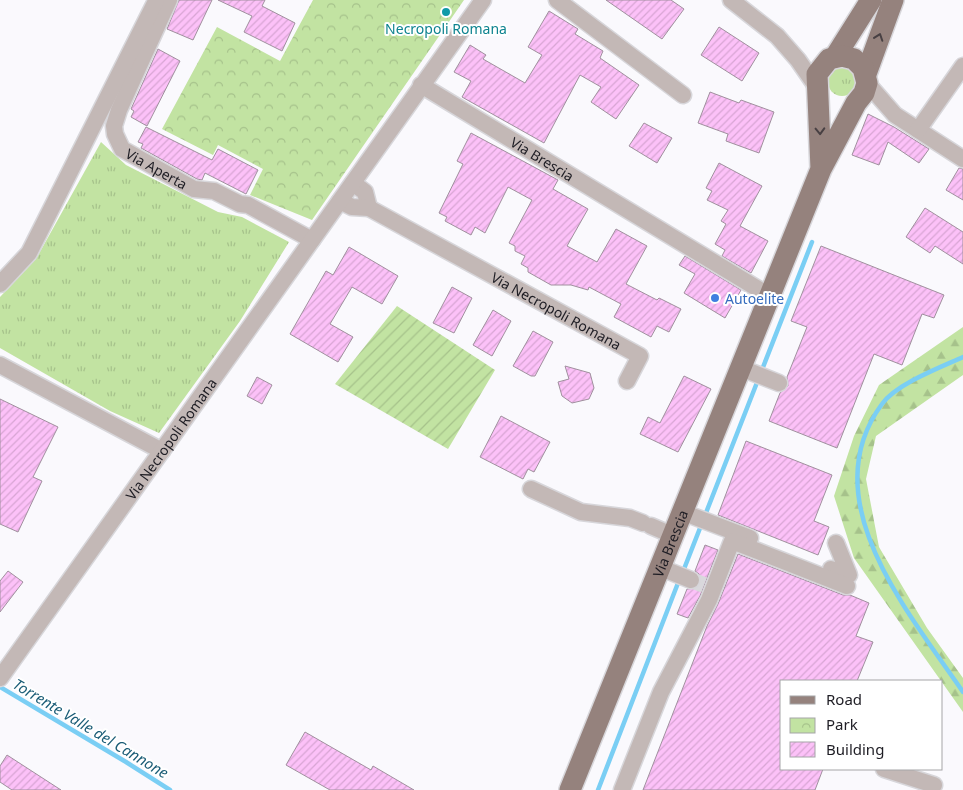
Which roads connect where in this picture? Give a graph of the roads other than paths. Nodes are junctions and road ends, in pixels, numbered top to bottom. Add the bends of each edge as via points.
1 (156, 0) edge
2 (169, 0) edge
3 (482, 0) edge
4 (557, 0) edge
5 (731, 0) edge
6 (871, 0) edge
7 (893, 0) edge
8 (834, 58) junction
9 (798, 60) junction
10 (963, 66) edge
11 (421, 85) junction
12 (817, 89) junction
13 (862, 89) junction
14 (684, 95) dead end
15 (918, 130) junction
16 (963, 159) edge
17 (821, 169) junction
18 (353, 183) junction
19 (340, 201) junction
20 (370, 208) junction
21 (312, 240) junction
22 (0, 284) edge
23 (768, 295) junction
24 (0, 365) edge
25 (627, 381) dead end
26 (162, 451) junction
27 (531, 489) dead end
28 (695, 517) junction
29 (672, 535) junction
30 (836, 543) dead end
31 (659, 567) junction
32 (703, 584) junction
33 (847, 586) dead end
34 (0, 678) edge
35 (886, 770) edge
36 (926, 770) edge
37 (935, 787) edge
38 (570, 790) edge
39 (622, 790) edge

1 - 22 street via 29,253
2 - 21 street, Via Aperta via 119,110 114,126 122,149 194,189 214,191 248,205
3 - 11 street, Via Necropoli Romana
4 - 14 street
5 - 9 street via 777,36
6 - 8 main road, Via Brescia
13 -> 7 main road, Via Brescia
8 - 9 street
8 - 12 main road, Via Brescia via 820,68
8 - 13 main road via 854,60
9 - 12 street
10 - 15 street
11 - 18 street, Via Necropoli Romana
11 - 23 street, Via Brescia
12 - 13 main road via 832,105 844,107
12 -> 17 main road, Via Brescia
13 - 15 street
13 - 17 main road, Via Brescia
15 - 16 street
17 - 23 main road, Via Brescia
18 - 19 street, Via Necropoli Romana
18 - 20 street via 364,192
19 - 20 street, Via Necropoli Romana via 352,207
19 - 21 street, Via Necropoli Romana
20 - 25 street, Via Necropoli Romana via 394,216 640,356
21 - 26 street, Via Necropoli Romana
23 - 28 main road, Via Brescia via 759,376
24 - 26 street
26 - 34 street, Via Necropoli Romana
27 - 29 street via 581,512 630,518
28 - 29 main road, Via Brescia
28 - 30 street via 849,575
29 - 31 main road, Via Brescia
31 - 32 street
31 - 38 main road, Via Brescia
32 - 33 street via 732,542
32 - 39 street
35 - 37 street
36 - 37 street

